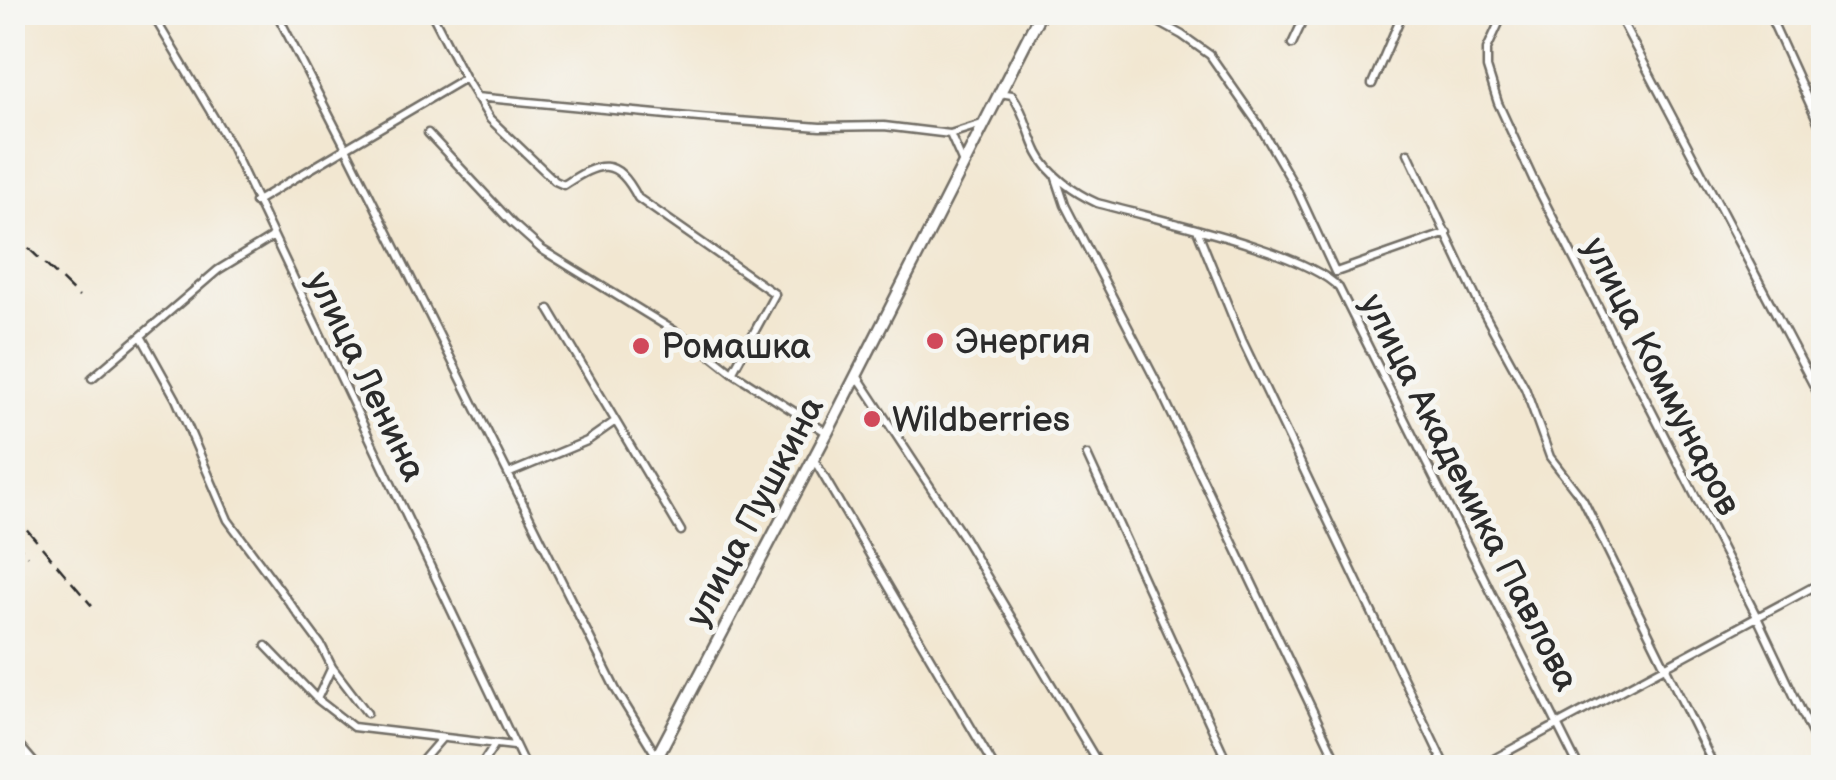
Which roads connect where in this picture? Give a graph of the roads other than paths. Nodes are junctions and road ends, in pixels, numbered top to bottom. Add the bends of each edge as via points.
1 (151, 12) edge
2 (276, 12) edge
3 (431, 12) edge
4 (1041, 12) edge
5 (1140, 12) edge
6 (1306, 12) edge
7 (1403, 12) edge
8 (1504, 12) edge
9 (1617, 12) edge
10 (1768, 12) edge
11 (1292, 44) dead end
12 (464, 78) junction
13 (1372, 84) dead end
14 (999, 92) junction
15 (476, 96) junction
16 (983, 123) junction
17 (428, 132) dead end
18 (950, 134) junction
19 (1824, 135) edge
20 (346, 148) junction
21 (1408, 153) dead end
22 (963, 163) junction
23 (1054, 174) junction
24 (255, 202) junction
25 (1198, 231) junction
26 (1448, 233) junction
27 (272, 237) junction
28 (1331, 274) junction
29 (549, 309) dead end
30 (141, 336) junction
31 (732, 372) junction
32 (856, 374) junction
33 (92, 378) dead end
34 (1824, 405) edge
35 (614, 422) junction
36 (828, 432) junction
37 (1086, 455) dead end
38 (814, 458) junction
39 (510, 473) junction
40 (681, 531) dead end
41 (1824, 581) edge
42 (1757, 616) junction
43 (266, 646) dead end
44 (1666, 665) junction
45 (332, 667) junction
46 (317, 699) junction
47 (367, 714) dead end
48 (1558, 722) junction
49 (442, 738) junction
50 (12, 740) edge
51 (495, 744) junction
52 (516, 746) junction
53 (657, 756) junction
54 (1824, 759) edge
55 (36, 768) edge
56 (416, 768) edge
57 (480, 768) edge
58 (526, 768) edge
59 (650, 768) edge
60 (664, 768) edge
61 (994, 768) edge
62 (1101, 768) edge
63 (1230, 768) edge
64 (1340, 768) edge
65 (1446, 768) edge
66 (1476, 768) edge
67 (1579, 768) edge
68 (1715, 768) edge

1 - 24 street, улица Ленина via 231,146
2 - 20 street
3 - 12 street
4 - 14 main road, улица Пушкина
5 - 28 street via 1210,55 1297,190
6 - 11 street
7 - 13 street
8 - 42 street, улица Коммунаров via 1487,49 1498,103
9 - 34 street
10 - 19 street
12 - 15 street
12 - 20 street
14 - 16 main road, улица Пушкина
14 - 23 street, улица Академика Павлова via 1012,96 1023,112 1038,154
15 - 18 street
15 - 31 street via 490,119 555,181 564,185 596,165 610,166 628,178 638,198 775,294
16 - 18 street
16 - 22 main road, улица Пушкина
17 - 31 street via 541,248
18 - 22 street
20 - 24 street
20 - 39 street
21 - 26 street
22 - 32 main road, улица Пушкина
23 - 25 street, улица Академика Павлова via 1097,204
23 - 64 street
24 - 27 street, улица Ленина
25 - 28 street, улица Академика Павлова
25 - 65 street via 1242,340
26 - 28 street
26 - 44 street via 1525,388 1550,457 1583,500
27 - 30 street via 218,270
27 - 52 street, улица Ленина
28 - 48 street, улица Академика Павлова
29 - 35 street
30 - 33 street
30 - 45 street via 176,398 228,520
31 - 36 street
32 - 36 main road, улица Пушкина
32 - 62 street via 964,538
35 - 39 street via 587,441
35 - 40 street
36 - 38 main road, улица Пушкина
37 - 63 street
38 - 53 main road, улица Пушкина
38 - 61 street
39 - 53 street via 616,690
41 - 42 street
42 - 44 street
42 - 54 street, улица Коммунаров
43 - 46 street
44 - 48 street
44 - 68 street
45 - 46 street
45 - 47 street
46 - 49 street via 353,728
48 - 66 street
48 - 67 street, улица Академика Павлова
49 - 51 street
49 - 56 street
50 - 55 main road
51 - 52 street
51 - 57 street
52 - 58 street, улица Ленина
53 - 59 main road, улица Пушкина
53 - 60 street

